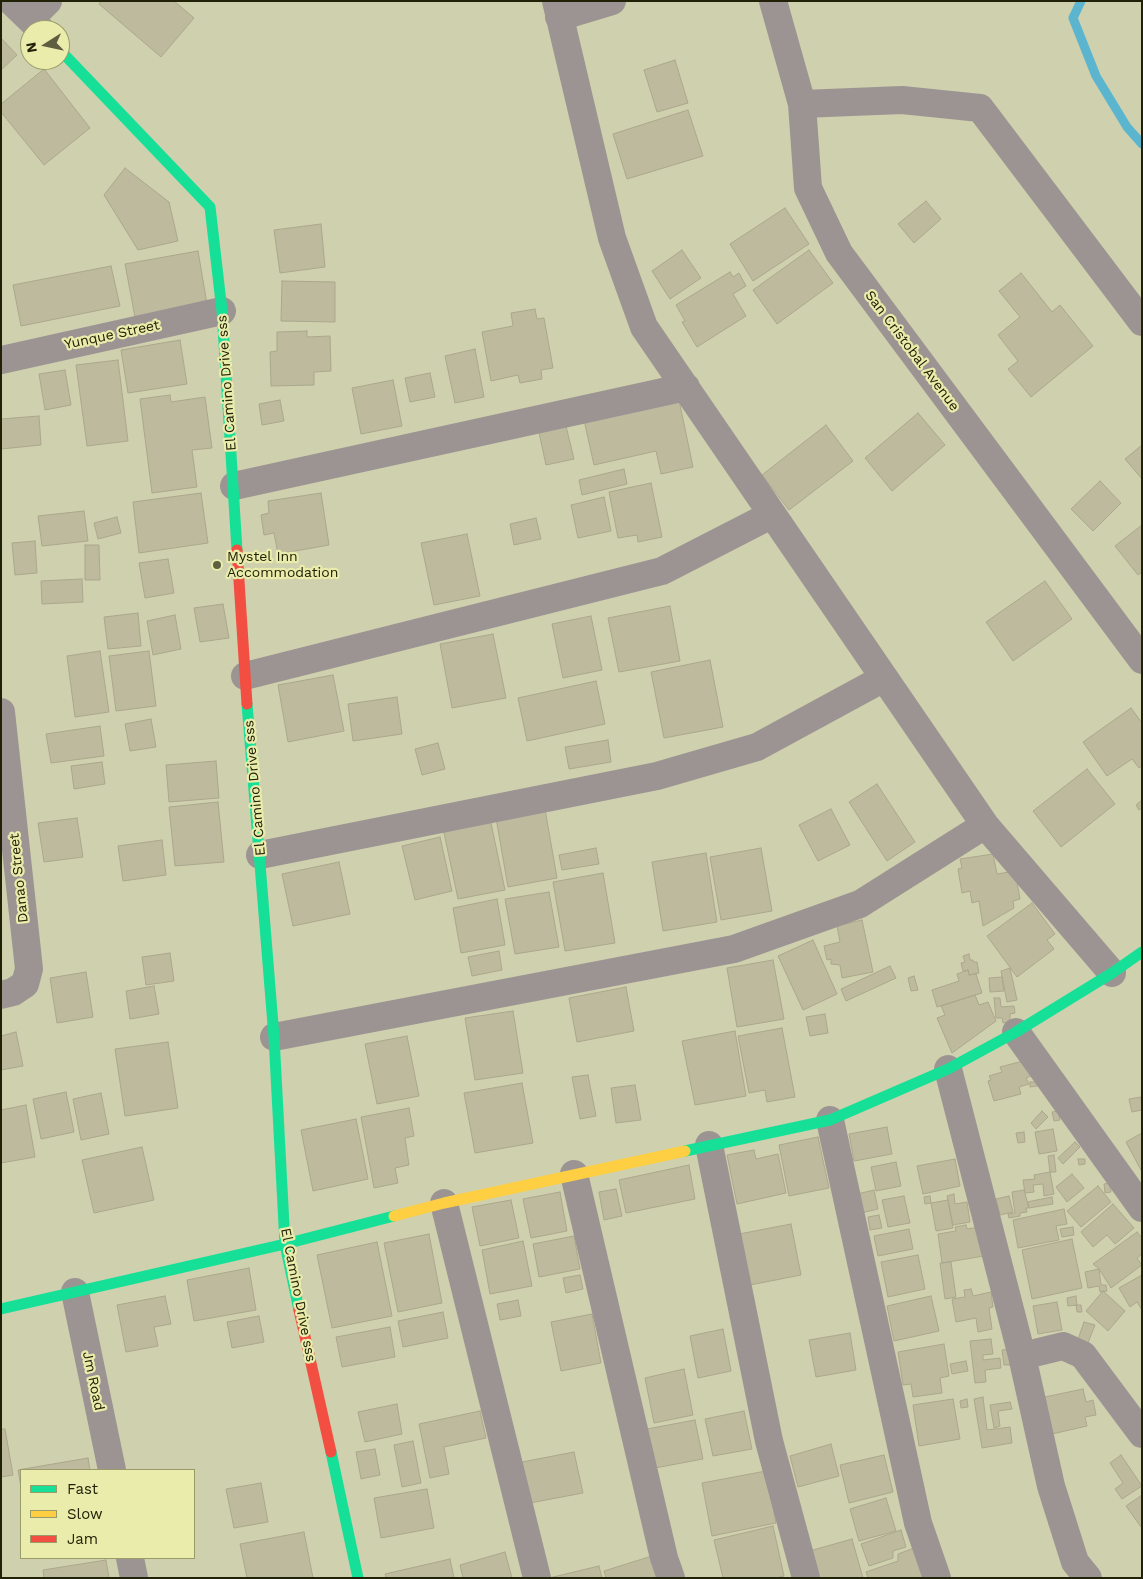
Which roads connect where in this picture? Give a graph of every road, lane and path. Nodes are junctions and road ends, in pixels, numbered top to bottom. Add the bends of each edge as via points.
1 (612, 1) edge
2 (773, 1) edge
3 (557, 9) edge
4 (70, 61) edge
5 (802, 104) junction
6 (222, 311) junction
7 (1142, 322) edge
8 (1, 360) edge
9 (686, 386) junction
10 (234, 486) junction
11 (771, 515) junction
12 (1142, 660) edge
13 (245, 676) junction
14 (884, 678) junction
15 (1, 712) edge
16 (985, 825) junction
17 (260, 855) junction
18 (1142, 952) edge
19 (1112, 974) junction
20 (13, 989) edge
21 (1016, 1032) junction
22 (274, 1037) junction
23 (948, 1069) junction
24 (830, 1120) junction
25 (709, 1145) junction
26 (574, 1174) junction
27 (444, 1203) junction
28 (1142, 1208) edge
29 (285, 1244) junction
30 (74, 1292) junction
31 (1, 1309) edge
32 (1022, 1356) junction
33 (1142, 1434) edge
34 (112, 1469) edge
35 (130, 1559) edge
36 (134, 1578) edge
37 (358, 1578) edge
38 (537, 1578) edge
39 (671, 1578) edge
40 (806, 1578) edge
41 (937, 1578) edge
42 (1088, 1578) edge

1 - 3 street
2 - 5 street, San Cristobal Avenue
3 - 9 street via 612,238 644,327
4 - 6 street, El Camino Drive sss via 210,208
5 - 7 street via 902,100 980,108
5 - 12 street, San Cristobal Avenue via 808,188 839,253
6 - 8 street, Yunque Street
6 - 10 street, El Camino Drive sss
9 - 10 street
9 - 11 street
10 - 13 street, El Camino Drive sss
11 - 13 street via 662,571
11 - 14 street
13 - 17 street, El Camino Drive sss
14 - 16 street
14 - 17 street via 757,747 657,776
15 - 20 street, Danao Street via 29,969
16 - 19 street
16 - 22 street via 860,904 734,949
17 - 22 street, El Camino Drive sss
18 - 19 street
19 - 21 street
21 - 23 street
21 - 28 street
22 - 29 street, El Camino Drive sss
23 - 24 street
23 - 32 street
24 - 25 street
24 - 41 street via 918,1523
25 - 26 street
25 - 40 street via 769,1441
26 - 27 street
26 - 39 street
27 - 29 street
27 - 38 street
29 - 30 street
29 - 37 street, El Camino Drive sss
30 - 31 street
30 - 34 street, Jm Road
32 - 33 street via 1063,1346 1083,1355
32 - 42 street via 1051,1486 1075,1562
35 - 36 street

